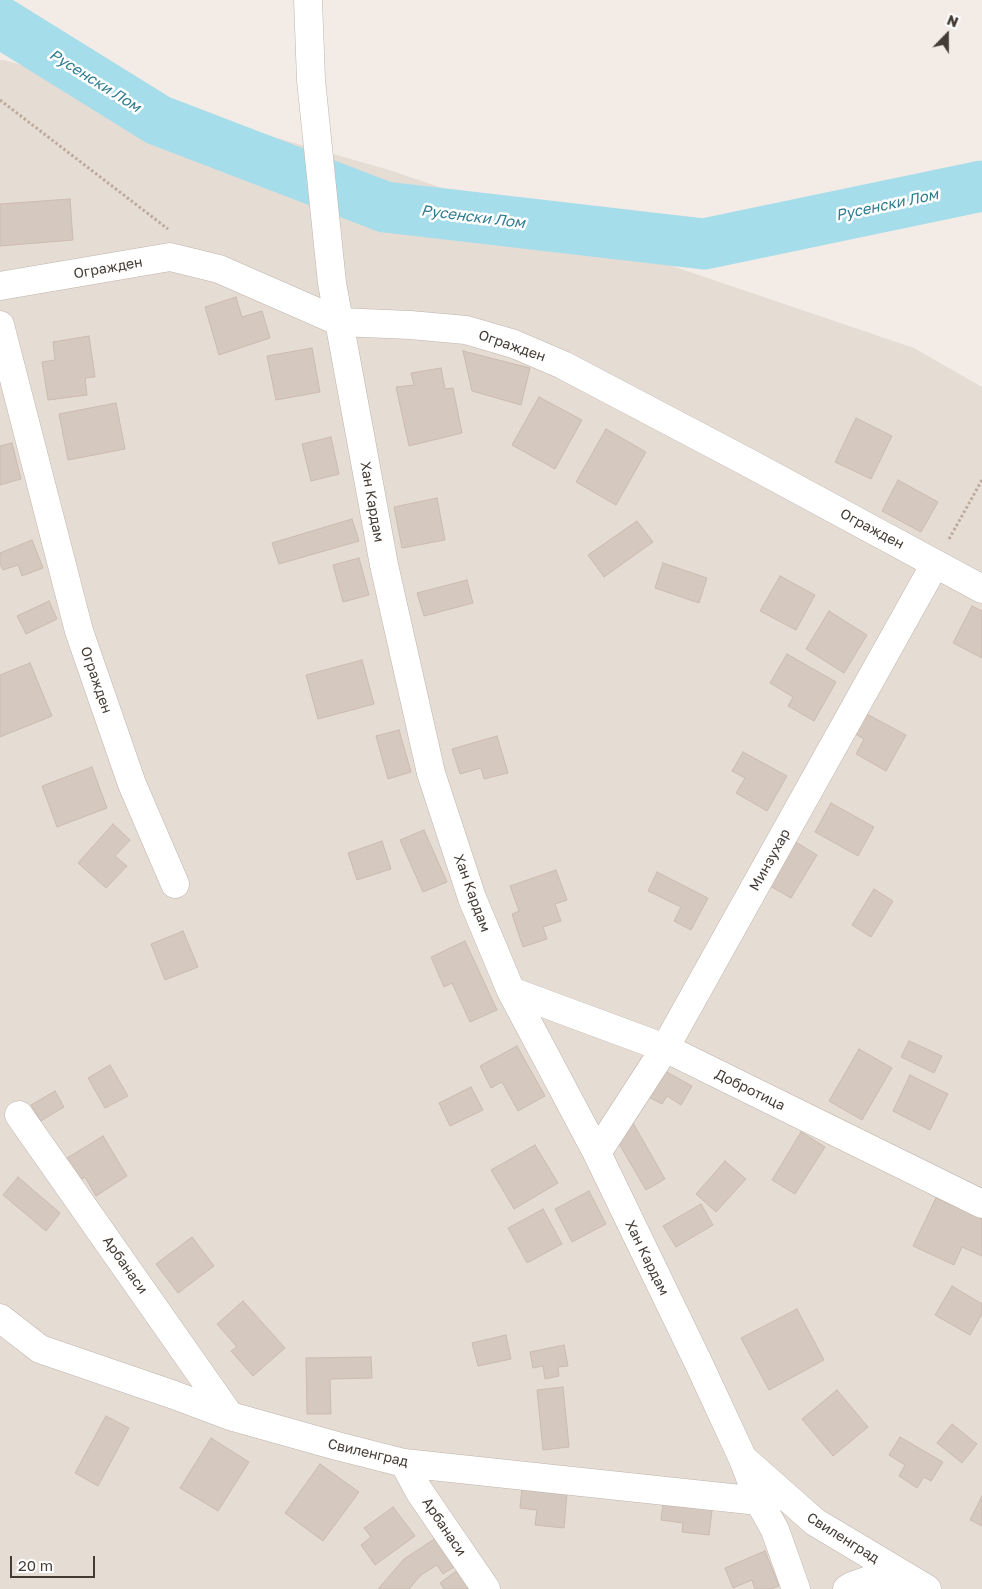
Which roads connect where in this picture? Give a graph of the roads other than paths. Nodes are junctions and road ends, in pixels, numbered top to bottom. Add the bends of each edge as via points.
1 (308, 0) edge
2 (0, 286) edge
3 (340, 322) junction
4 (0, 325) edge
5 (935, 564) junction
6 (982, 589) edge
7 (174, 884) dead end
8 (511, 991) junction
9 (665, 1048) junction
10 (19, 1115) dead end
11 (597, 1153) junction
12 (982, 1204) edge
13 (0, 1318) edge
14 (230, 1416) junction
15 (743, 1459) junction
16 (404, 1463) junction
17 (759, 1501) junction
18 (486, 1589) edge
19 (796, 1589) edge
20 (847, 1589) edge
21 (894, 1589) edge
22 (927, 1589) edge

1 - 3 street, Хан Кардам via 311,80 332,283
2 - 3 street, Огражден via 170,257 220,269
3 - 5 street, Огражден via 466,330 514,344 564,365
3 - 8 street, Хан Кардам via 384,565 431,774 472,898
4 - 7 street, Огражден via 79,631 132,784
5 - 6 street, Огражден
5 - 9 street, Минзухар
8 - 9 street, Добротица
8 - 11 street, Хан Кардам
9 - 11 street, Минзухар
9 - 12 street, Добротица
10 - 14 street, Арбанаси
11 - 15 street, Хан Кардам
13 - 14 street, Свиленград via 40,1349
14 - 16 street, Свиленград
15 - 17 street, Хан Кардам
15 - 22 street, Свиленград via 815,1522
16 - 17 street, Свиленград
16 - 18 street, Арбанаси via 419,1491
17 - 19 street, Хан Кардам via 776,1530
20 - 21 street via 869,1580

